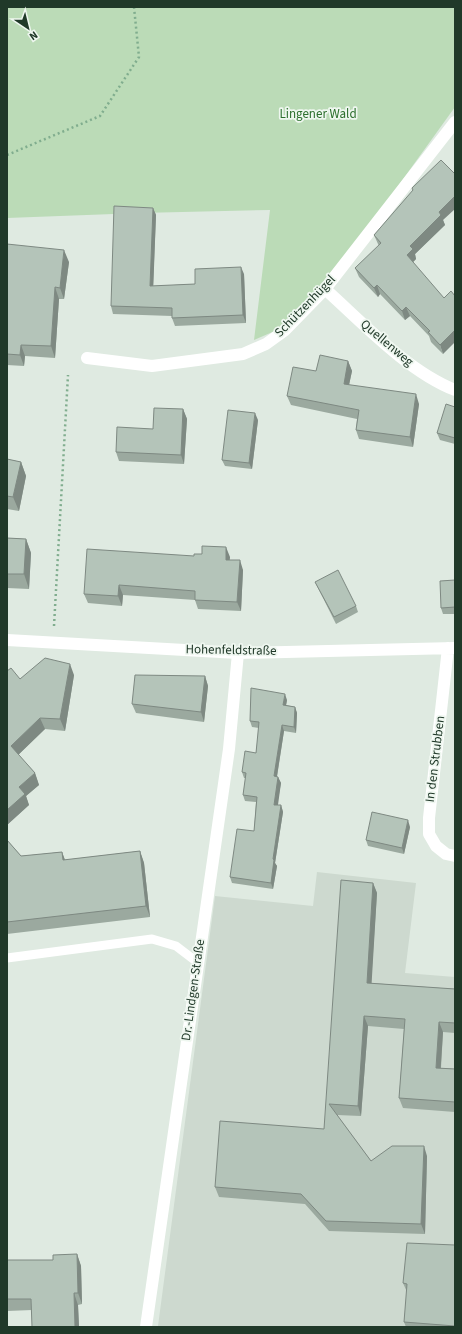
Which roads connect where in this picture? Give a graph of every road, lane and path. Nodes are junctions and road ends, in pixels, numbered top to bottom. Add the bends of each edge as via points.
1 (134, 7) edge
2 (455, 122) edge
3 (7, 156) edge
4 (325, 289) junction
5 (87, 358) dead end
6 (68, 375) dead end
7 (455, 390) edge
8 (7, 640) edge
9 (54, 643) junction
10 (452, 648) edge
11 (238, 653) junction
12 (455, 856) edge
13 (7, 958) edge
14 (197, 962) junction
15 (146, 1327) edge

1 - 3 path via 139,57 100,116
2 - 4 street, Schützenhügel
4 - 5 street, Schützenhügel via 284,331 266,344 243,354 152,366
4 - 7 street, Quellenweg via 389,347 415,367
6 - 9 path
8 - 9 street, Hohenfeldstraße
9 - 11 street, Hohenfeldstraße
10 - 11 street, Hohenfeldstraße
10 - 12 street, In den Strubben via 429,834 436,846 446,854
11 - 14 street, Dr.-Lindgen-Straße via 229,749
13 - 14 lane via 152,939 176,946
14 - 15 street, Dr.-Lindgen-Straße

